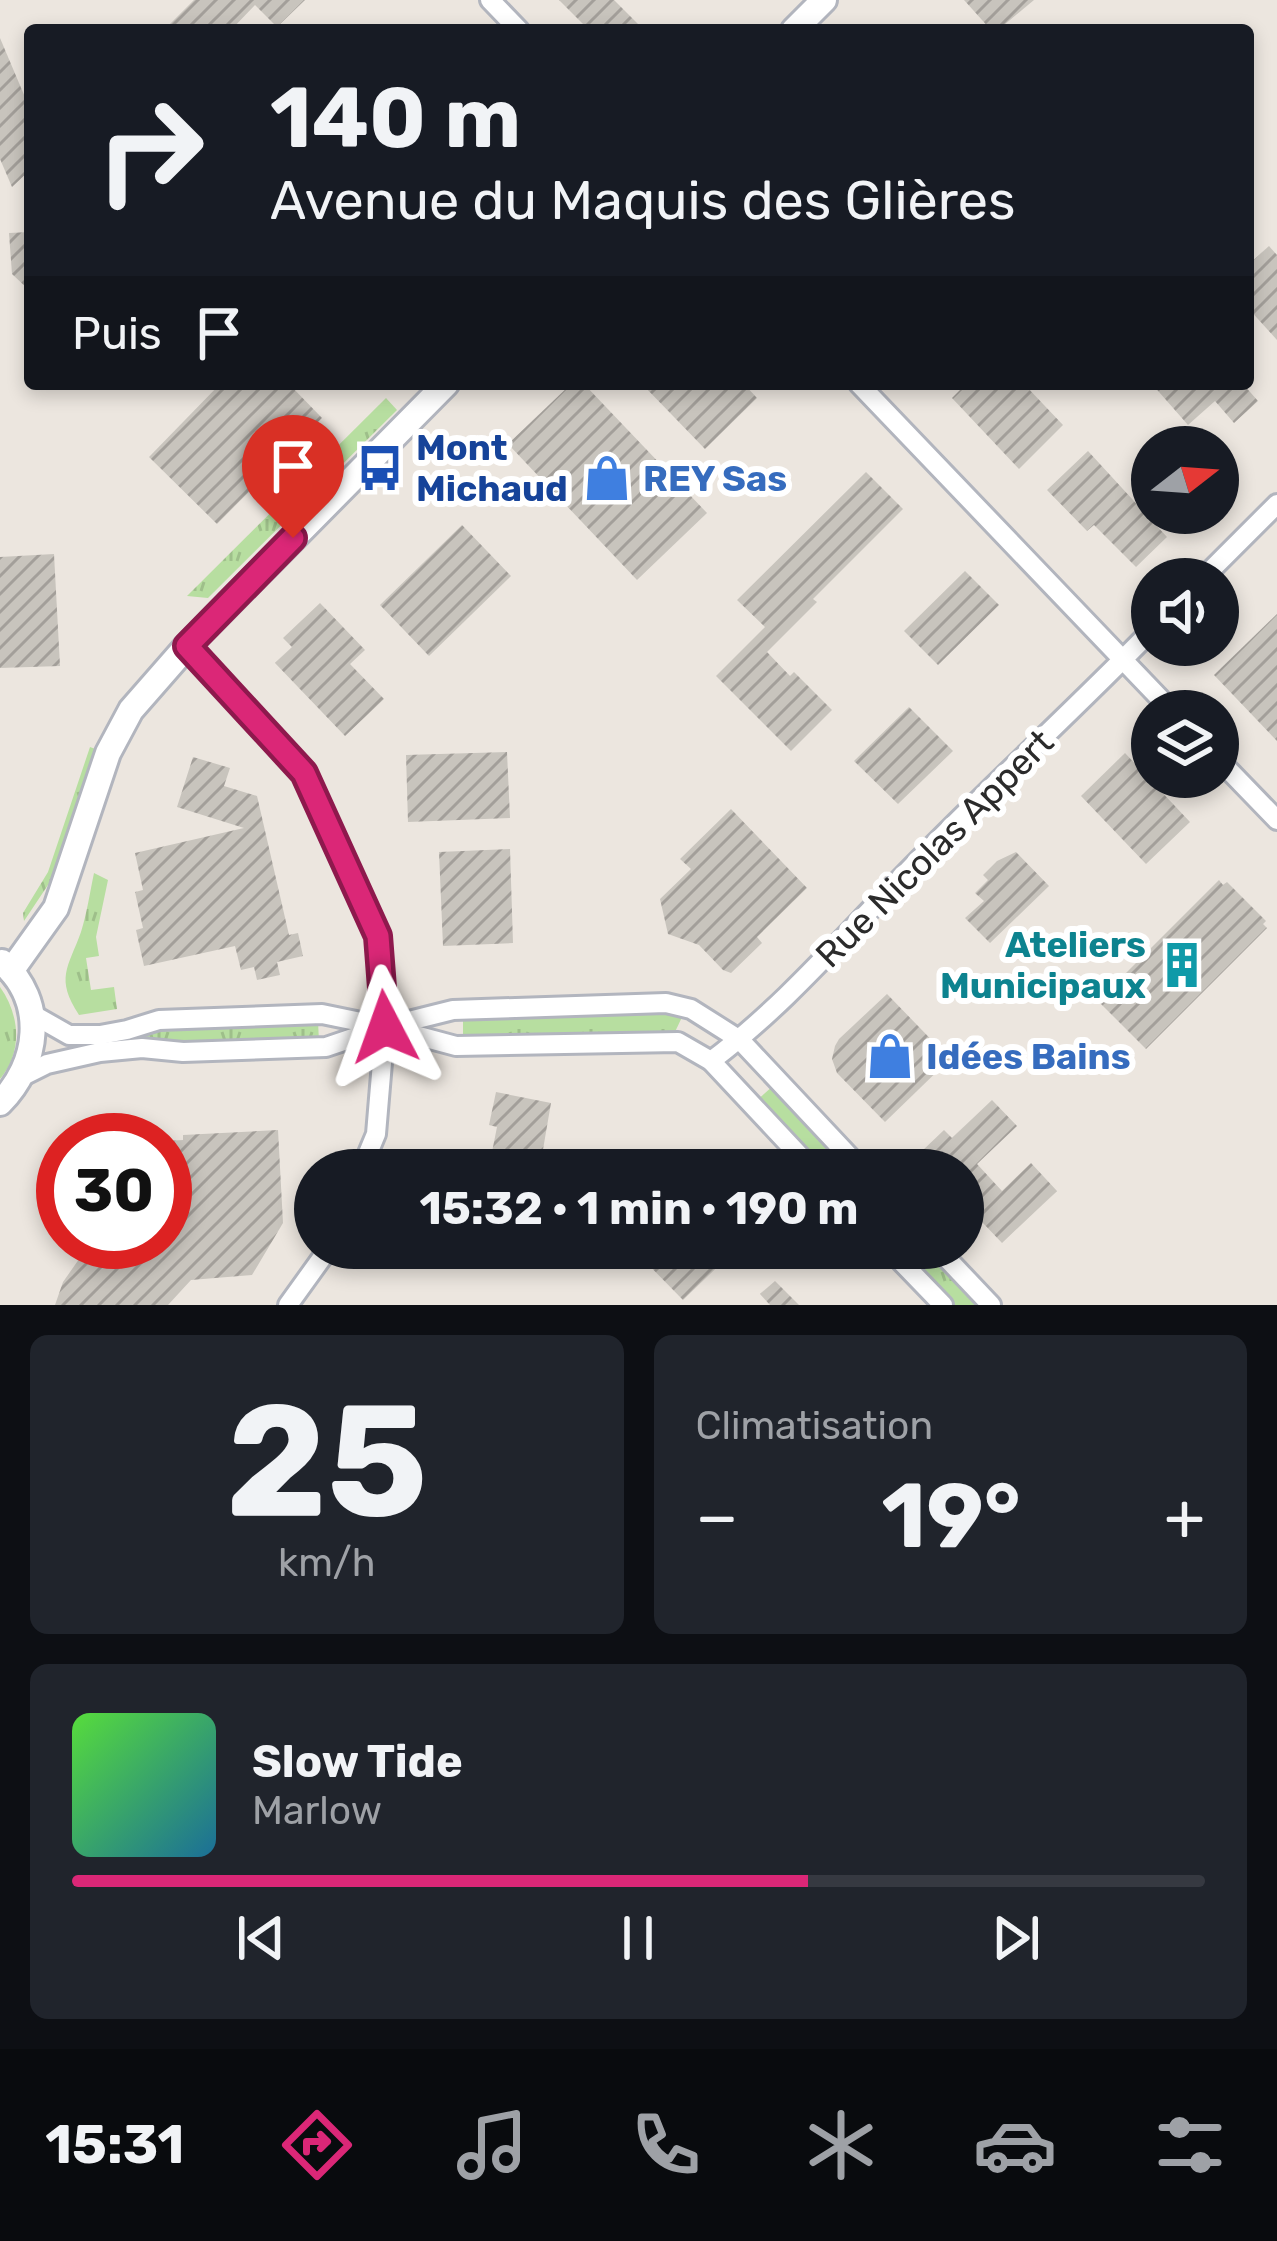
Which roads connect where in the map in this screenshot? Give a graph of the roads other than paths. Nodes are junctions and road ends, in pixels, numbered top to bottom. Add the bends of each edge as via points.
1 (490, 0) edge
2 (824, 0) edge
3 (513, 24) edge
4 (800, 24) edge
5 (440, 390) edge
6 (865, 390) edge
7 (1277, 504) edge
8 (1223, 558) edge
9 (187, 646) junction
10 (1131, 652) edge
11 (1123, 660) junction
12 (1152, 690) edge
13 (1239, 781) edge
14 (1277, 820) edge
15 (6, 966) edge
16 (32, 1014) junction
17 (385, 1027) junction
18 (740, 1040) junction
19 (711, 1061) junction
20 (21, 1077) junction
21 (0, 1103) edge
22 (370, 1149) edge
23 (793, 1149) edge
24 (842, 1149) edge
25 (314, 1269) edge
26 (909, 1269) edge
27 (957, 1269) edge
28 (288, 1305) edge
29 (944, 1305) edge
30 (991, 1305) edge

1 - 3 street
2 - 4 main road
5 - 9 main road
6 - 11 street
7 - 8 street
9 - 15 main road via 123,724 56,908
9 - 17 street via 304,773 378,936
10 - 11 street, Rue Nicolas Appert
11 - 12 street
11 - 18 street, Rue Nicolas Appert
13 - 14 street
15 - 16 main road
16 - 17 street via 69,1035 159,1020 322,1014
16 - 20 main road
17 - 18 street via 453,1010 666,1003
17 - 19 street via 456,1046 678,1042
17 - 20 street via 326,1047 100,1052
17 - 22 street
18 - 19 street, Rue Nicolas Appert
18 - 24 street
19 - 23 street
20 - 21 main road
25 - 28 street
26 - 29 street
27 - 30 street

